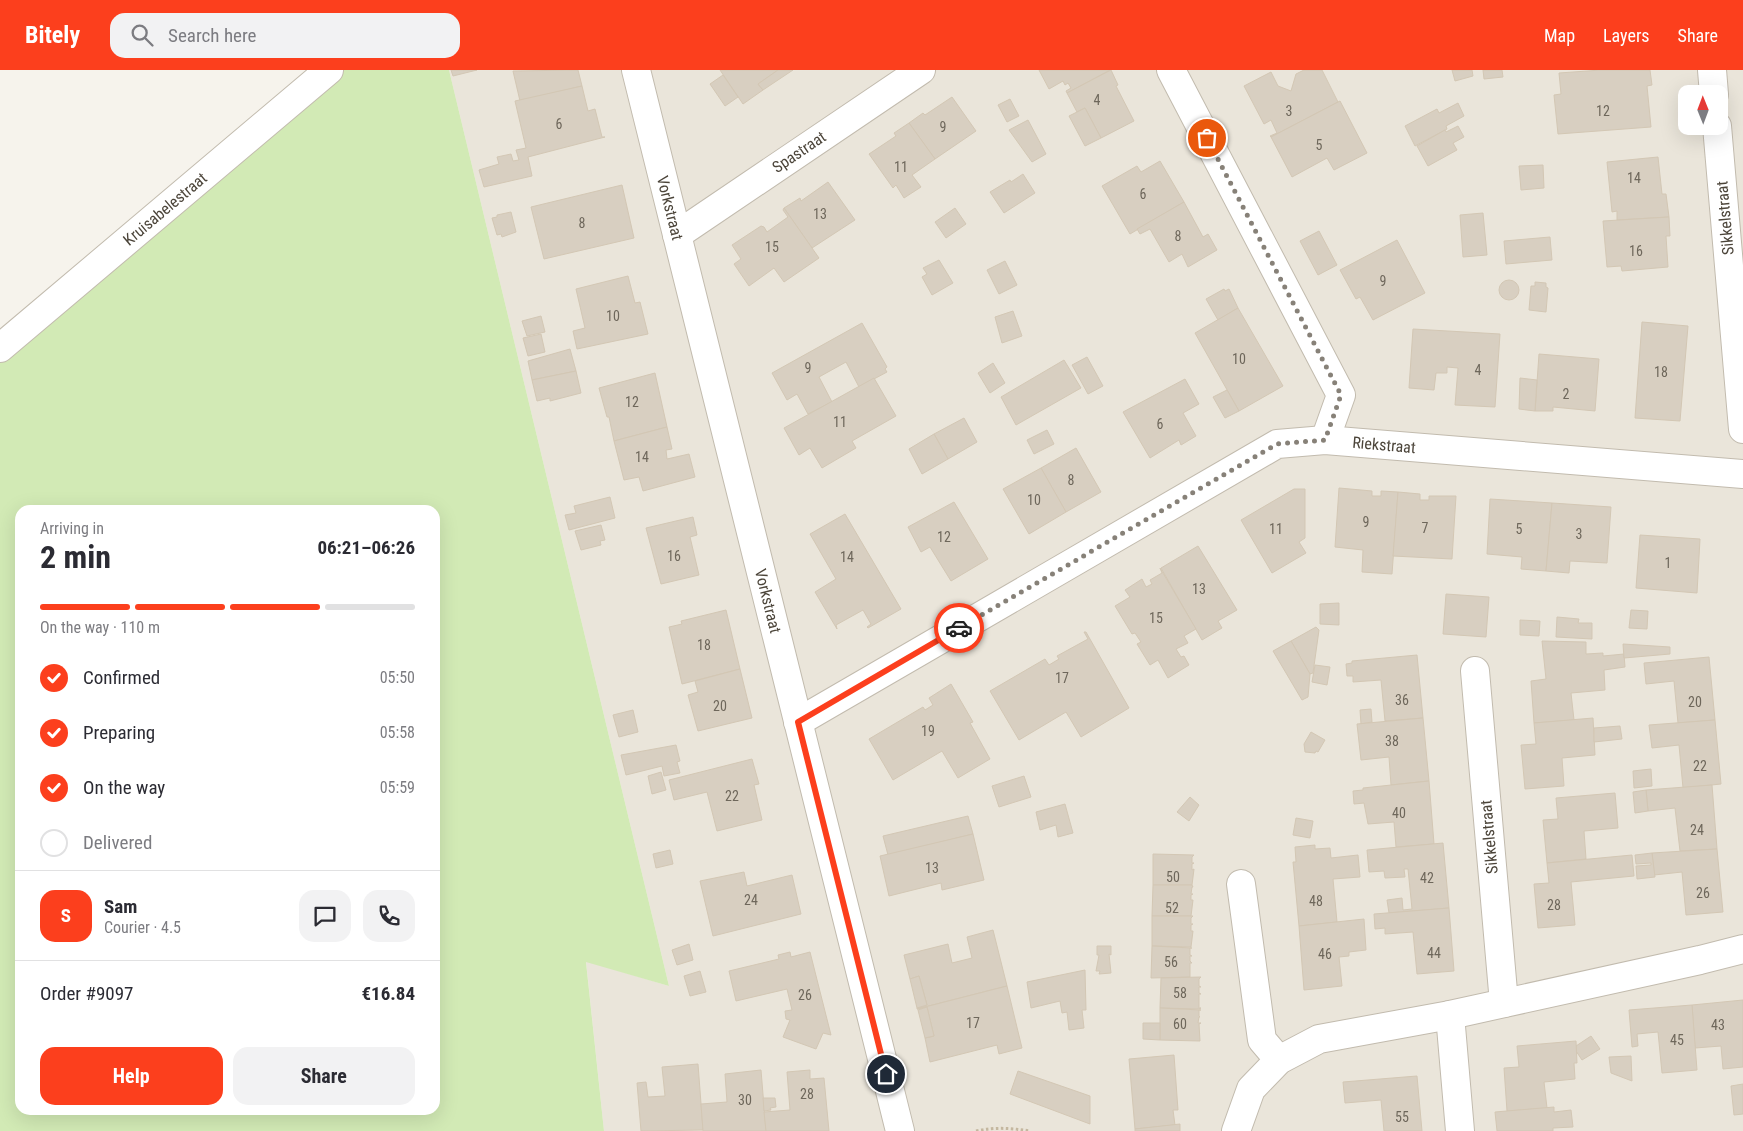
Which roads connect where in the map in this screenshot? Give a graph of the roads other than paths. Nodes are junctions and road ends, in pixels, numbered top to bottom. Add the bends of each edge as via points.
1 (329, 70) edge
2 (636, 70) edge
3 (921, 70) edge
4 (1171, 70) edge
5 (1712, 70) edge
6 (1713, 85) edge
7 (1718, 135) edge
8 (677, 235) junction
9 (0, 348) edge
10 (1743, 429) edge
11 (1325, 440) junction
12 (1743, 474) edge
13 (1474, 671) dead end
14 (798, 722) junction
15 (1241, 884) dead end
16 (1743, 949) edge
17 (1504, 1003) junction
18 (1450, 1014) junction
19 (1278, 1060) junction
20 (900, 1131) edge
21 (1236, 1131) edge
22 (1460, 1131) edge

1 - 9 street, Kruisabelestraat
2 - 8 street, Vorkstraat
3 - 8 street, Spastraat
4 - 11 street via 1341,395
5 - 6 street
7 - 10 street, Sikkelstraat
8 - 14 street, Vorkstraat
11 - 12 street, Riekstraat
11 - 14 street, Riekstraat via 1277,444
13 - 17 street, Sikkelstraat
14 - 20 street, Vorkstraat
15 - 19 street via 1262,1040
16 - 17 street
17 - 18 street
18 - 19 street via 1319,1039
18 - 22 street
19 - 21 street via 1251,1088

